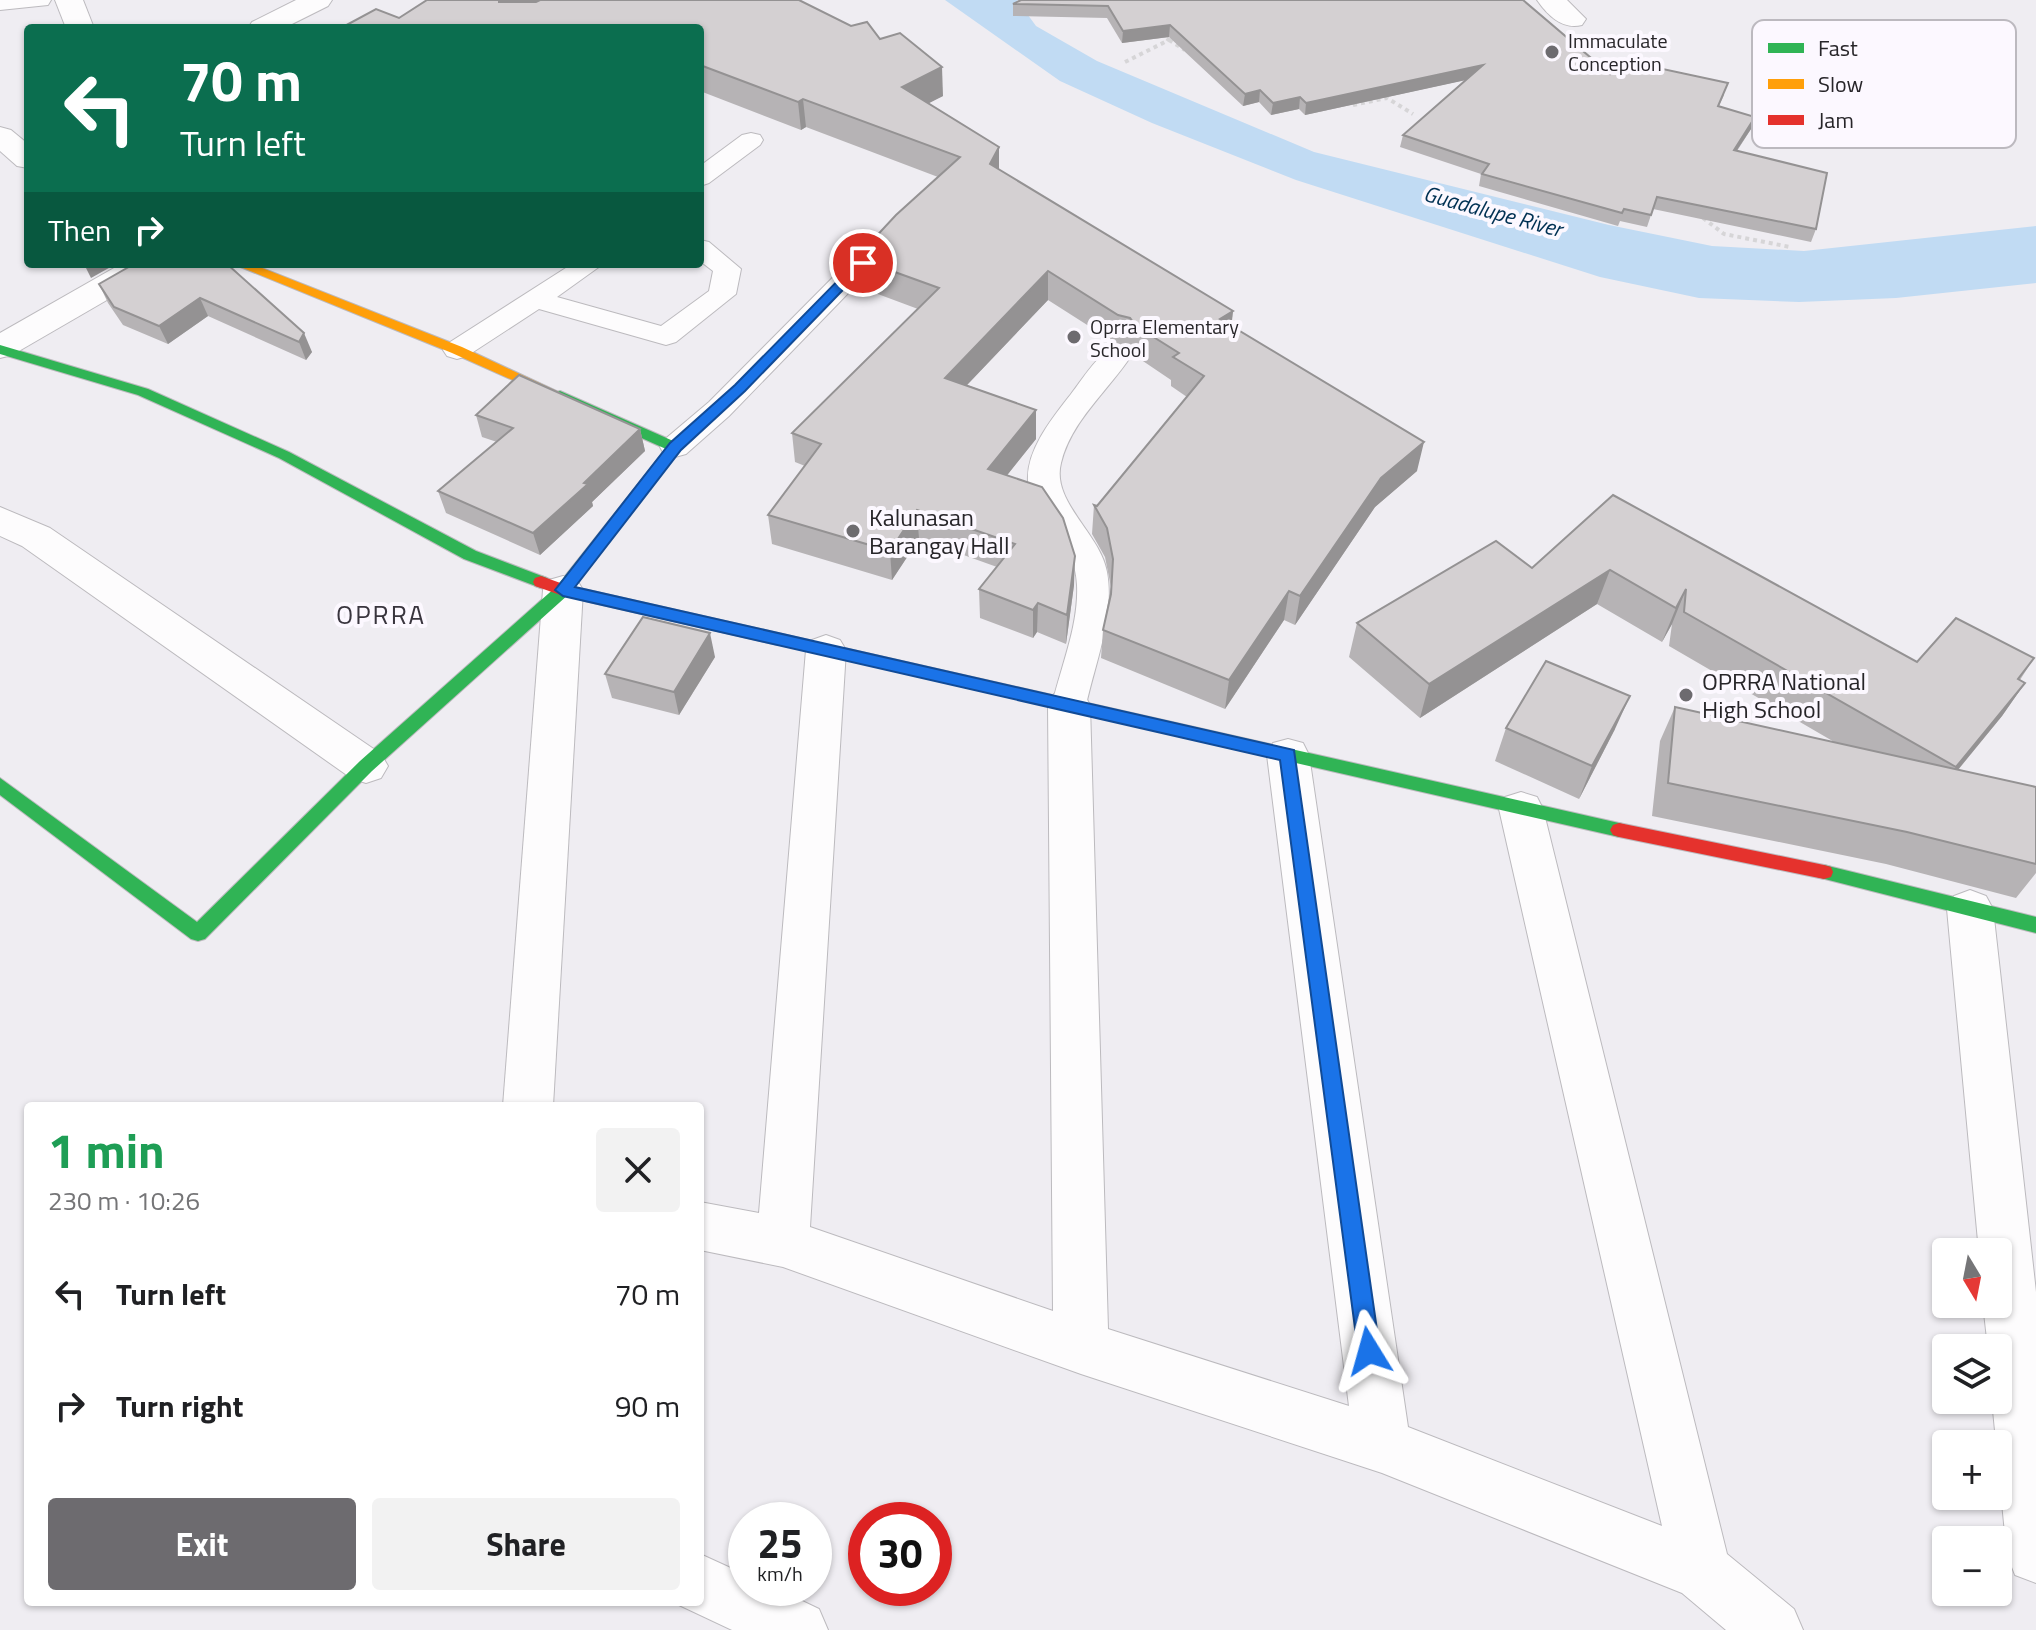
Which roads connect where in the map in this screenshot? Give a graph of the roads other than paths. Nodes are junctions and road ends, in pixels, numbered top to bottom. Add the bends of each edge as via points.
1 (40, 0) edge
2 (69, 0) edge
3 (318, 0) edge
4 (1551, 0) edge
5 (0, 3) edge
6 (1572, 19) dead end
7 (78, 24) edge
8 (270, 24) edge
9 (751, 140) dead end
10 (704, 175) edge
11 (883, 242) edge
12 (704, 251) edge
13 (138, 268) edge
14 (250, 268) edge
15 (582, 268) edge
16 (532, 299) junction
17 (0, 348) edge
18 (457, 350) junction
19 (1117, 356) dead end
20 (675, 447) junction
21 (0, 520) edge
22 (563, 590) junction
23 (826, 650) junction
24 (1069, 705) junction
25 (1288, 755) junction
26 (366, 766) junction
27 (0, 785) edge
28 (1521, 809) junction
29 (1970, 909) junction
30 (2036, 925) edge
31 (528, 1102) edge
32 (704, 1227) edge
33 (783, 1242) junction
34 (1081, 1347) junction
35 (1382, 1445) junction
36 (2036, 1554) edge
37 (1702, 1571) junction
38 (704, 1586) edge
39 (798, 1630) edge
40 (1773, 1630) edge

1 - 5 lane
2 - 7 street
3 - 8 street
4 - 6 street
9 - 10 lane
11 - 20 lane
12 - 16 lane via 727,269 722,294 666,336
13 - 17 street
14 - 18 street
15 - 16 lane
16 - 18 lane
17 - 22 street via 143,392 284,455 470,555
18 - 20 street
19 - 24 lane via 1067,421 1041,472 1048,497 1080,536 1093,586
20 - 22 street
21 - 26 street via 36,537
22 - 23 street
22 - 26 street
22 - 31 street
23 - 24 street
23 - 33 street
24 - 25 street
24 - 34 street
25 - 28 street
25 - 35 street
26 - 27 street via 198,933
28 - 29 street via 1885,885
28 - 37 street
29 - 30 street
29 - 36 street
32 - 33 street
33 - 34 street
34 - 35 street
35 - 37 street
37 - 40 street
38 - 39 street

